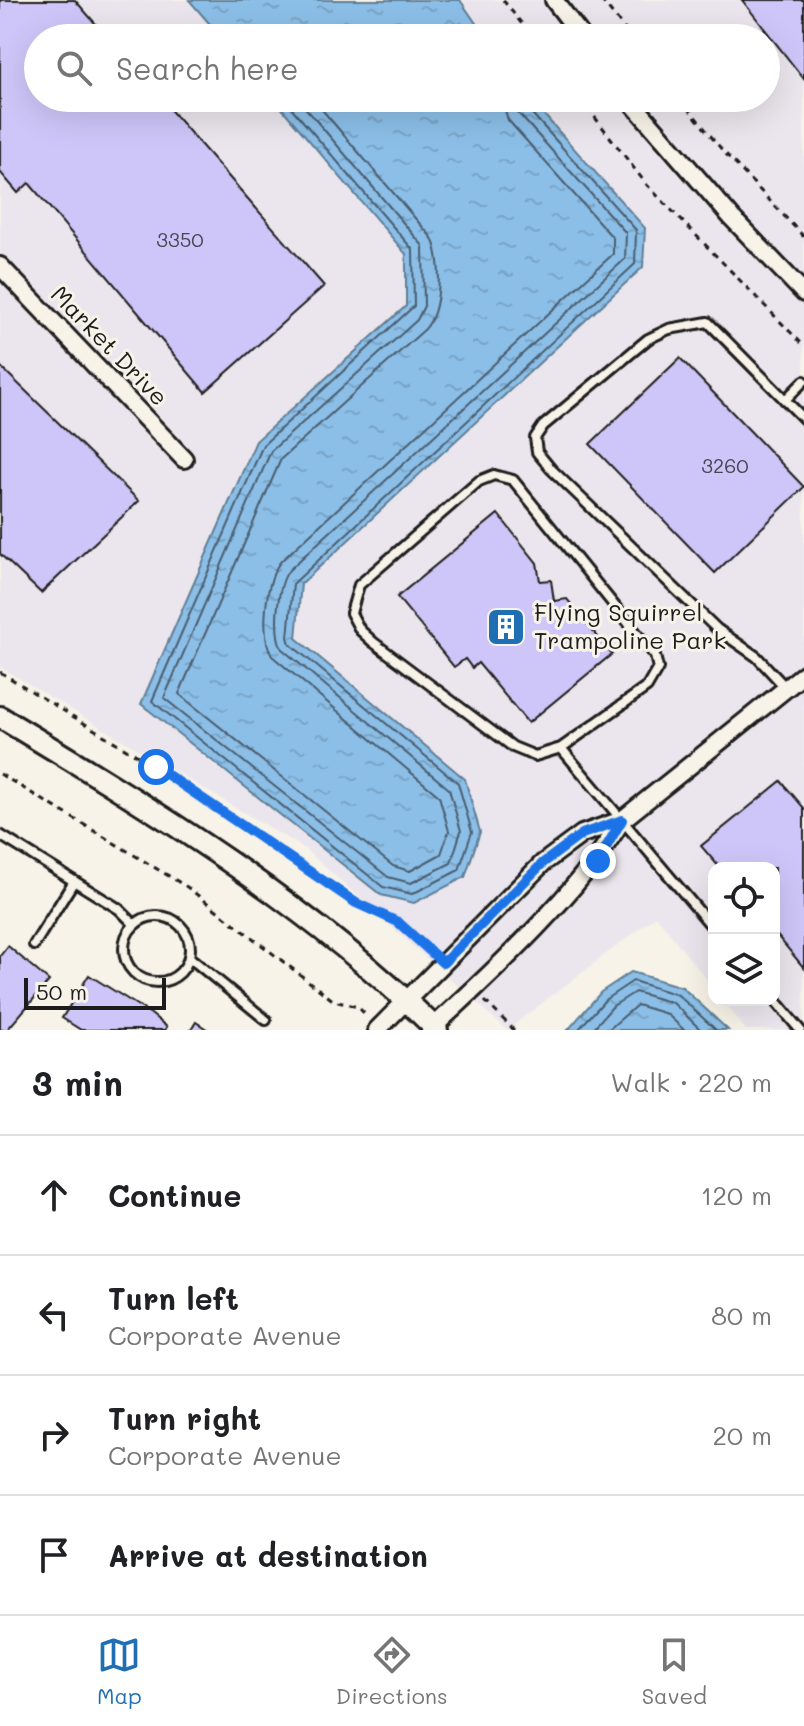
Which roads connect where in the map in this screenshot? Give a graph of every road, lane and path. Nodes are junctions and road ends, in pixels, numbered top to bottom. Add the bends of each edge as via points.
1 (503, 0) edge
2 (554, 0) edge
3 (601, 0) edge
4 (522, 24) edge
5 (572, 24) edge
6 (621, 24) edge
7 (591, 112) edge
8 (640, 112) edge
9 (691, 112) edge
10 (804, 237) edge
11 (0, 266) edge
12 (804, 293) edge
13 (804, 346) edge
14 (804, 381) edge
15 (785, 400) junction
16 (804, 419) edge
17 (184, 459) dead end
18 (0, 672) edge
19 (798, 682) edge
20 (0, 717) edge
21 (561, 748) junction
22 (0, 774) edge
23 (622, 820) junction
24 (0, 835) edge
25 (74, 881) junction
26 (708, 922) edge
27 (134, 924) junction
28 (34, 945) dead end
29 (189, 957) junction
30 (443, 963) junction
31 (472, 989) junction
32 (406, 1002) junction
33 (780, 1006) edge
34 (266, 1020) dead end
35 (378, 1029) edge
36 (434, 1029) edge
37 (514, 1030) edge
38 (800, 1030) edge

1 - 4 path
2 - 5 street
3 - 6 path
7 - 13 path via 647,185
8 - 12 street
9 - 10 path
11 - 17 street, Market Drive
14 - 15 lane
15 - 16 lane
15 - 19 lane via 708,322 648,339 535,438 537,452 551,469 717,629
18 - 30 path via 216,806 356,903 398,922
19 - 23 street
20 - 32 street via 239,868
21 - 21 lane via 647,687 658,668 655,656 513,480 494,475 479,481 359,585 351,613 373,642 513,747 535,756
21 - 23 lane
22 - 35 path via 187,887 334,1001 358,1007
23 - 26 lane
23 - 30 street via 582,834 543,863
23 - 31 street via 598,861
24 - 25 lane
25 - 27 lane
25 - 28 lane
27 - 29 lane via 161,916 178,923 188,939
27 - 29 lane via 125,940 126,959 144,979 171,978
29 - 34 lane
30 - 32 street
31 - 36 street
31 - 37 path
32 - 35 street
32 - 36 street
33 - 38 lane

